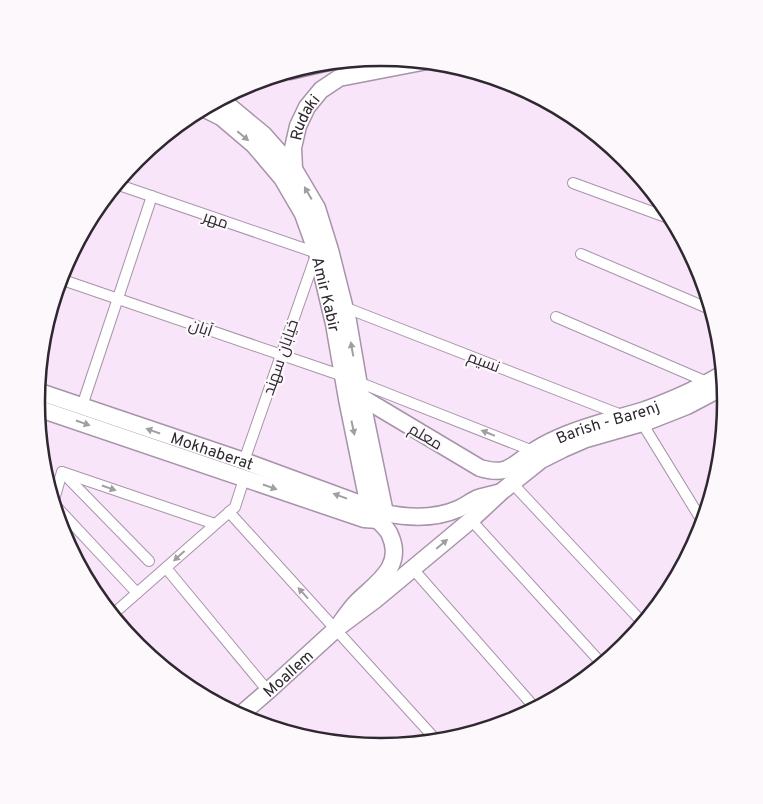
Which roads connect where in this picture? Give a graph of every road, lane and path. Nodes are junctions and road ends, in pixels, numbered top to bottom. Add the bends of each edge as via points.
1 (402, 66) edge
2 (226, 104) edge
3 (211, 112) edge
4 (294, 169) junction
5 (573, 183) dead end
6 (124, 187) edge
7 (152, 196) junction
8 (661, 215) edge
9 (324, 252) junction
10 (582, 254) dead end
11 (68, 282) edge
12 (117, 298) junction
13 (344, 307) junction
14 (704, 307) edge
15 (556, 317) dead end
16 (281, 355) junction
17 (343, 376) junction
18 (717, 389) edge
19 (717, 390) edge
20 (717, 391) edge
21 (355, 393) junction
22 (45, 394) edge
23 (82, 406) junction
24 (45, 410) edge
25 (624, 416) junction
26 (642, 423) junction
27 (121, 428) junction
28 (533, 451) junction
29 (244, 461) junction
30 (62, 472) junction
31 (244, 478) junction
32 (507, 487) junction
33 (57, 491) edge
34 (229, 512) junction
35 (378, 513) junction
36 (698, 515) edge
37 (65, 517) edge
38 (471, 520) junction
39 (215, 524) junction
40 (149, 560) dead end
41 (166, 568) junction
42 (413, 569) junction
43 (137, 594) junction
44 (118, 610) edge
45 (639, 619) edge
46 (336, 629) junction
47 (597, 660) edge
48 (268, 692) junction
49 (531, 703) edge
50 (246, 710) edge
51 (432, 735) edge

1 - 4 main road, Rudaki via 339,78 321,90 307,107 298,126 293,148
2 - 4 main road, Amir Kabir via 264,135
3 -> 9 main road, Amir Kabir via 254,145 282,178
9 -> 4 main road, Amir Kabir via 316,208
5 - 8 street
6 - 7 street, مهر
7 - 9 street, مهر
7 - 12 street
9 - 13 main road, Amir Kabir
9 - 16 street, خیابان سهند
9 - 17 main road, Amir Kabir
10 - 14 street
11 - 12 street, آبان
12 - 16 street, آبان
12 - 23 street
21 -> 13 main road, Amir Kabir
13 - 25 street, نسیم
15 - 18 street
16 - 17 street, آبان
16 - 29 street, خیابان سهند
17 - 21 main road, Amir Kabir
19 - 25 main road, Barish - Barenj via 682,395
20 - 26 main road, Barish - Barenj
28 -> 21 street
21 - 28 main road, معلم via 480,468 492,471 509,469
21 -> 35 main road
22 - 23 main road, Mokhaberat
23 - 27 main road, Mokhaberat
24 -> 27 main road, Mokhaberat
25 - 28 main road, Barish - Barenj via 582,428
26 - 32 main road, Barish - Barenj via 563,449 541,460
26 - 36 street
29 -> 27 main road, Mokhaberat
27 - 31 main road, Mokhaberat
35 -> 29 main road, Mokhaberat
30 - 33 street
30 -> 39 street
30 - 40 street
31 - 34 street via 235,507
31 -> 35 main road, Mokhaberat via 364,519
32 - 35 main road, Barish - Barenj via 438,515 415,517
32 - 38 main road, Barish - Barenj
32 - 45 street
34 - 39 street
46 -> 34 street
35 - 46 main road via 392,540 393,560 381,579 354,605
37 - 43 street
42 -> 38 main road, Barish - Barenj
38 - 47 street
39 -> 41 street
41 - 43 street
41 - 48 street
42 - 46 main road, Barish - Barenj
42 - 49 street
43 - 44 street
46 - 48 main road, Moallem
46 - 51 street
48 - 50 main road, Moallem

